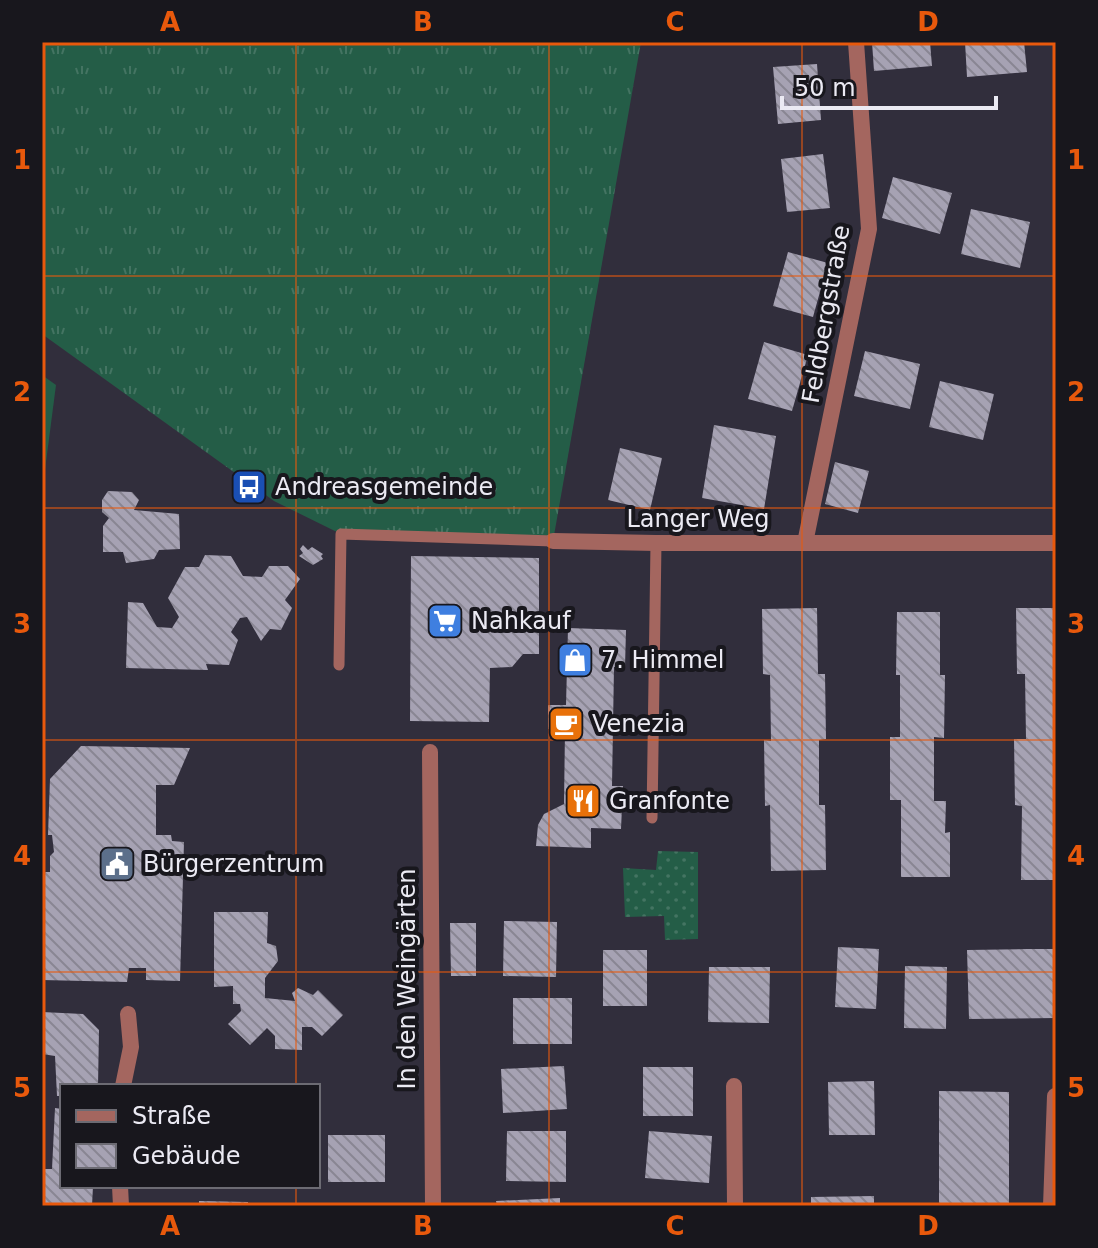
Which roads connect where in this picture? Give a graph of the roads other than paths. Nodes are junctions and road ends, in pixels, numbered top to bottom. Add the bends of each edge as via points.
1 (856, 42) edge
2 (553, 541) joint
3 (656, 543) junction
4 (805, 543) junction
5 (1056, 543) edge
6 (339, 665) dead end
7 (430, 752) dead end
8 (652, 818) dead end
9 (128, 1014) dead end
10 (123, 1084) edge
11 (734, 1086) dead end
12 (1055, 1096) edge
13 (433, 1206) edge
14 (735, 1206) edge
15 (1051, 1206) edge

1 - 4 street, Feldbergstraße via 869,229
2 - 3 street, Langer Weg
2 - 6 lane, Langer Weg via 341,534
3 - 4 street, Langer Weg
3 - 8 lane
4 - 5 street, Langer Weg
7 - 13 street, In den Weingärten
9 - 10 street via 131,1047
11 - 14 street
12 - 15 street

